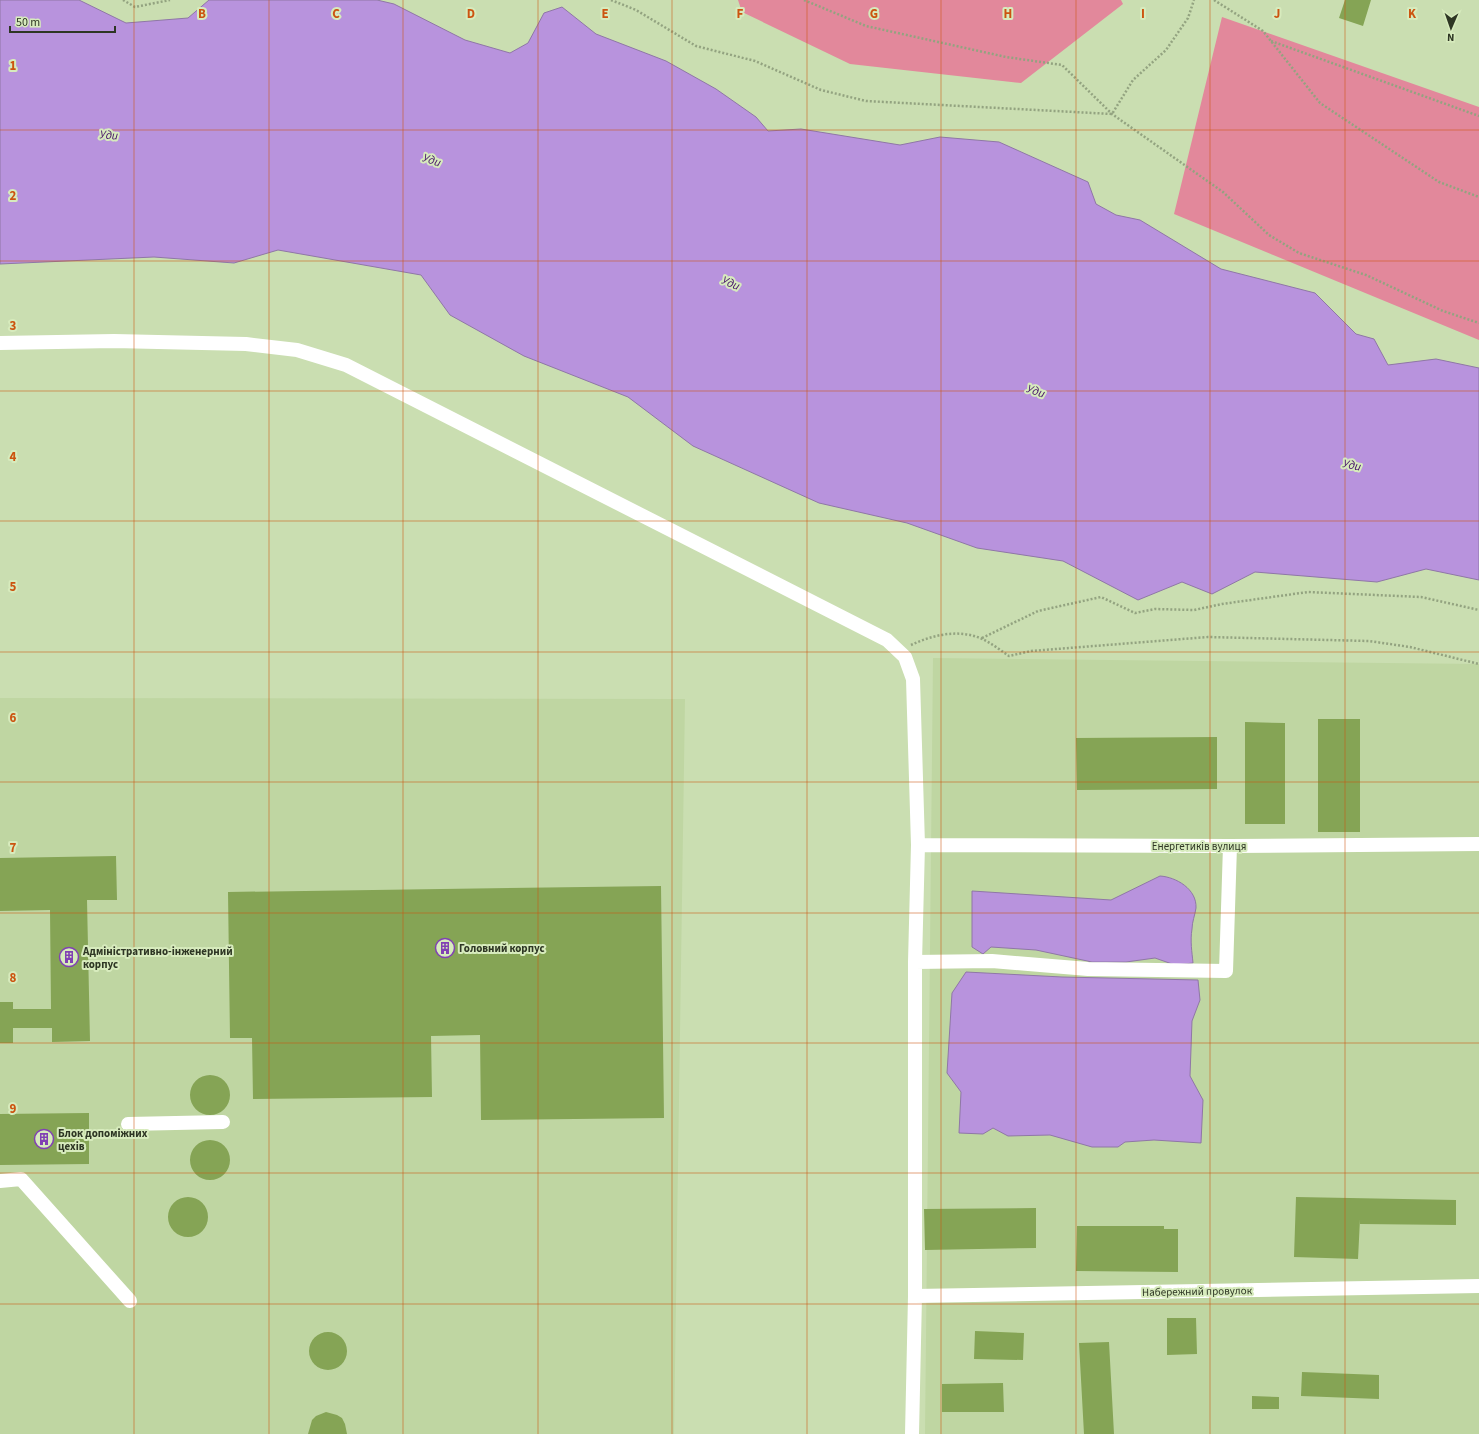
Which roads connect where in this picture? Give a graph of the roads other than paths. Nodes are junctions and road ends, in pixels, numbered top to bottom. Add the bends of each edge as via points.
1 (0, 343) edge
2 (1479, 844) edge
3 (918, 845) junction
4 (1230, 846) junction
5 (915, 962) junction
6 (223, 1122) dead end
7 (128, 1124) dead end
8 (0, 1181) edge
9 (1479, 1286) edge
10 (915, 1296) junction
11 (130, 1301) dead end
12 (912, 1434) edge

1 - 3 street via 114,341 246,344 272,346 322,357 370,376 886,640 905,657 912,679
2 - 4 street, Енергетиків вулиця
3 - 4 street, Енергетиків вулиця
3 - 5 street
4 - 5 street via 1226,971 1088,969 992,961
5 - 10 street
6 - 7 street
8 - 11 street via 21,1179
9 - 10 street, Набережний провулок
10 - 12 street

